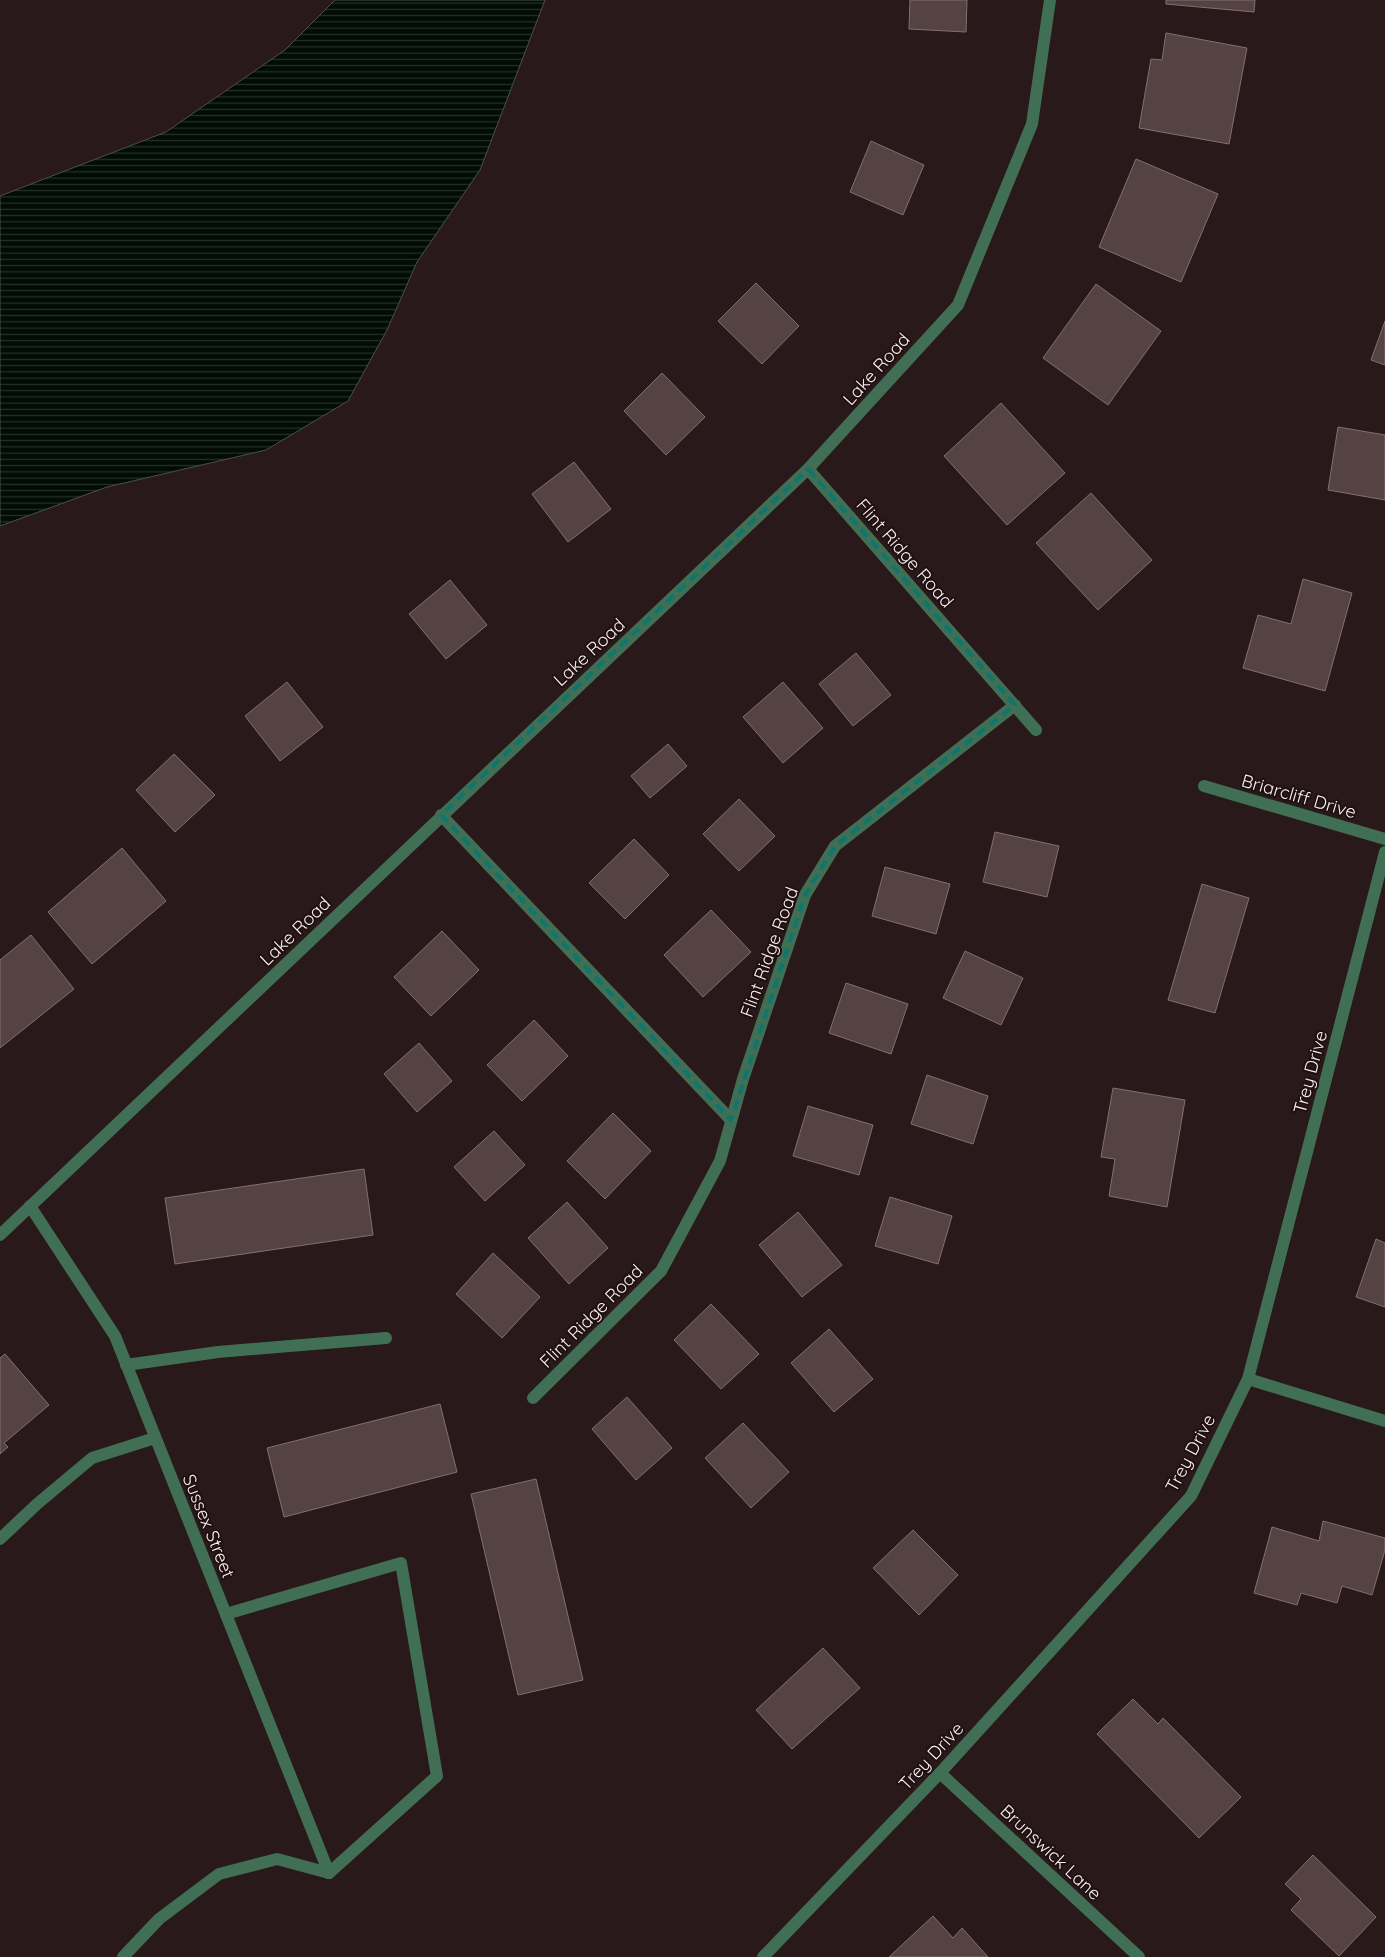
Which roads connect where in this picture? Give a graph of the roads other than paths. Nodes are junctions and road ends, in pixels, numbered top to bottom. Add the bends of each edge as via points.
1 (1050, 0) edge
2 (808, 469) junction
3 (1015, 705) junction
4 (1036, 730) dead end
5 (1204, 786) dead end
6 (441, 816) junction
7 (1385, 839) edge
8 (1385, 852) edge
9 (731, 1120) junction
10 (30, 1206) junction
11 (0, 1235) edge
12 (386, 1338) dead end
13 (126, 1365) junction
14 (1248, 1379) junction
15 (533, 1398) dead end
16 (1385, 1421) edge
17 (155, 1438) junction
18 (0, 1539) edge
19 (226, 1614) junction
20 (940, 1773) junction
21 (329, 1873) junction
22 (123, 1957) edge
23 (763, 1957) edge
24 (1139, 1957) edge

1 - 2 street, Lake Road via 1032,124 958,305
2 - 3 street, Flint Ridge Road
2 - 6 street, Lake Road
3 - 4 street, Flint Ridge Road
3 - 9 street, Flint Ridge Road via 835,846 805,895
5 - 7 street, Briarcliff Drive
6 - 9 street
6 - 10 street, Lake Road
8 - 14 street, Trey Drive
9 - 15 street, Flint Ridge Road via 720,1161 661,1271
10 - 11 street, Lake Road
10 - 13 street, Sussex Street via 114,1336
12 - 13 street via 218,1352
13 - 17 street, Sussex Street
14 - 16 street
14 - 20 street, Trey Drive via 1191,1496
17 - 18 street via 92,1458
17 - 19 street, Sussex Street
19 - 21 street, Sussex Street
19 - 21 street via 401,1563 437,1776
20 - 23 street, Trey Drive
20 - 24 street, Brunswick Lane
21 - 22 street via 277,1859 219,1874 158,1919

